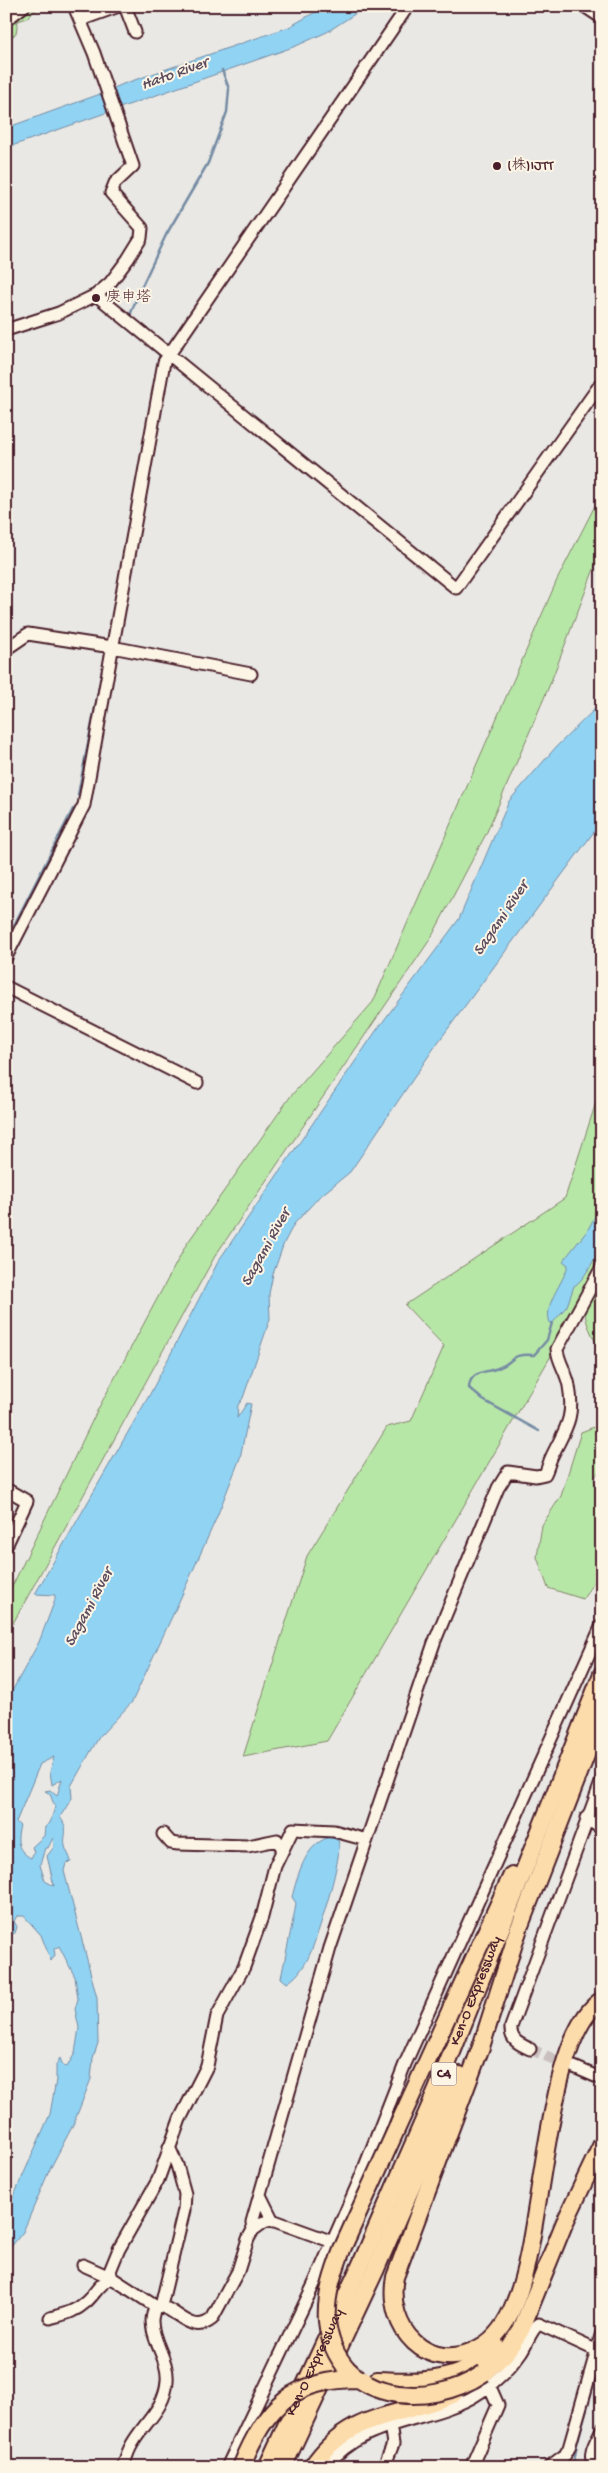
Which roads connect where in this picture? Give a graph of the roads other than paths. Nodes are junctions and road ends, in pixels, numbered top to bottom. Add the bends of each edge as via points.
1 (24, 6) edge
2 (74, 6) edge
3 (119, 6) edge
4 (125, 6) edge
5 (408, 6) edge
6 (584, 6) edge
7 (602, 18) edge
8 (6, 20) edge
9 (80, 20) junction
10 (135, 32) dead end
11 (96, 295) junction
12 (6, 330) edge
13 (167, 355) junction
14 (602, 382) edge
15 (112, 647) junction
16 (6, 649) edge
17 (250, 674) dead end
18 (6, 957) edge
19 (6, 987) edge
20 (197, 1084) dead end
21 (602, 1267) edge
22 (6, 1489) edge
23 (6, 1546) edge
24 (602, 1626) edge
25 (599, 1680) edge
26 (602, 1714) edge
27 (602, 1780) edge
28 (586, 1818) junction
29 (602, 1829) edge
30 (163, 1834) dead end
31 (367, 1840) junction
32 (283, 1849) junction
33 (518, 1931) junction
34 (602, 2000) edge
35 (530, 2048) tunnel mouth
36 (574, 2067) tunnel mouth
37 (602, 2079) edge
38 (602, 2144) edge
39 (168, 2147) junction
40 (260, 2195) junction
41 (273, 2221) junction
42 (253, 2230) junction
43 (333, 2242) junction
44 (83, 2265) dead end
45 (112, 2278) junction
46 (515, 2302) junction
47 (158, 2306) junction
48 (50, 2318) dead end
49 (602, 2332) edge
50 (598, 2351) edge
51 (487, 2380) junction
52 (390, 2425) junction
53 (602, 2429) edge
54 (6, 2461) edge
55 (566, 2461) edge
56 (8, 2467) edge
57 (123, 2467) edge
58 (227, 2467) edge
59 (241, 2467) edge
60 (267, 2467) edge
61 (283, 2467) edge
62 (312, 2467) edge
63 (326, 2467) edge
64 (384, 2467) edge
65 (471, 2467) edge
66 (549, 2467) edge
67 (594, 2467) edge

1 - 8 street
2 - 9 street
3 - 9 street
4 - 10 street
5 - 13 street
6 - 7 street
9 - 11 street via 133,166 115,183 111,193 142,228 141,238 110,283
11 - 12 street via 59,313
11 - 13 street
13 - 14 street via 456,588
13 - 15 street
15 - 16 street via 28,634
15 - 17 street
15 - 18 street via 84,805
19 - 20 street
21 - 31 street via 557,1349 570,1388 571,1415 564,1436 545,1474 508,1472 498,1488 434,1643
22 - 23 street via 26,1501
24 - 43 street via 405,2064
25 - 51 highway, bridge via 343,2247 330,2285 327,2308 329,2333 343,2361 365,2383 384,2392 404,2396 432,2395
25 - 60 highway, Ken-O Expressway / C4 via 437,2090
26 - 33 highway, Ken-O Expressway / C4
27 - 28 street
28 - 29 street
28 - 35 street via 511,2027 510,2033 515,2041
30 - 32 street via 171,1843 178,1844 248,1846 277,1840
31 - 32 street via 334,1830 293,1830
31 - 40 street via 330,1948
32 - 39 street via 244,1966 217,2016 207,2066
33 - 46 highway via 481,2047 398,2266 392,2297 400,2324 411,2340 427,2350 445,2355 463,2354 484,2345 502,2327
33 - 61 highway, Ken-O Expressway / C4 via 413,2184
34 - 46 highway via 585,2015 569,2049 553,2113 527,2263
36 - 37 street
38 - 51 highway via 564,2224 530,2311
39 - 45 street via 158,2180 119,2249 110,2271
39 - 47 street via 185,2194 184,2210
40 - 41 street
40 - 42 street via 252,2222
41 - 42 street via 264,2222
41 - 43 street
42 - 47 street via 238,2271 212,2319 206,2324 199,2326 188,2322
43 - 58 street
44 - 45 street
45 - 47 street
45 - 48 street via 104,2280 86,2302 72,2312
46 - 59 highway, bridge via 497,2342 481,2360 468,2368 433,2380 330,2381 308,2386 291,2395 263,2422
47 - 57 street via 152,2319 153,2331 164,2358 167,2380 164,2395 154,2416 130,2447
49 - 50 street
50 - 51 street via 539,2324 506,2372
50 - 55 street
51 - 52 street via 445,2410
51 - 62 highway, bridge via 447,2397 356,2426 332,2443
51 - 65 street via 498,2405
52 - 63 street via 367,2433 344,2447
52 - 64 street via 393,2444
53 - 67 street via 590,2458
54 - 56 street
55 - 66 street

